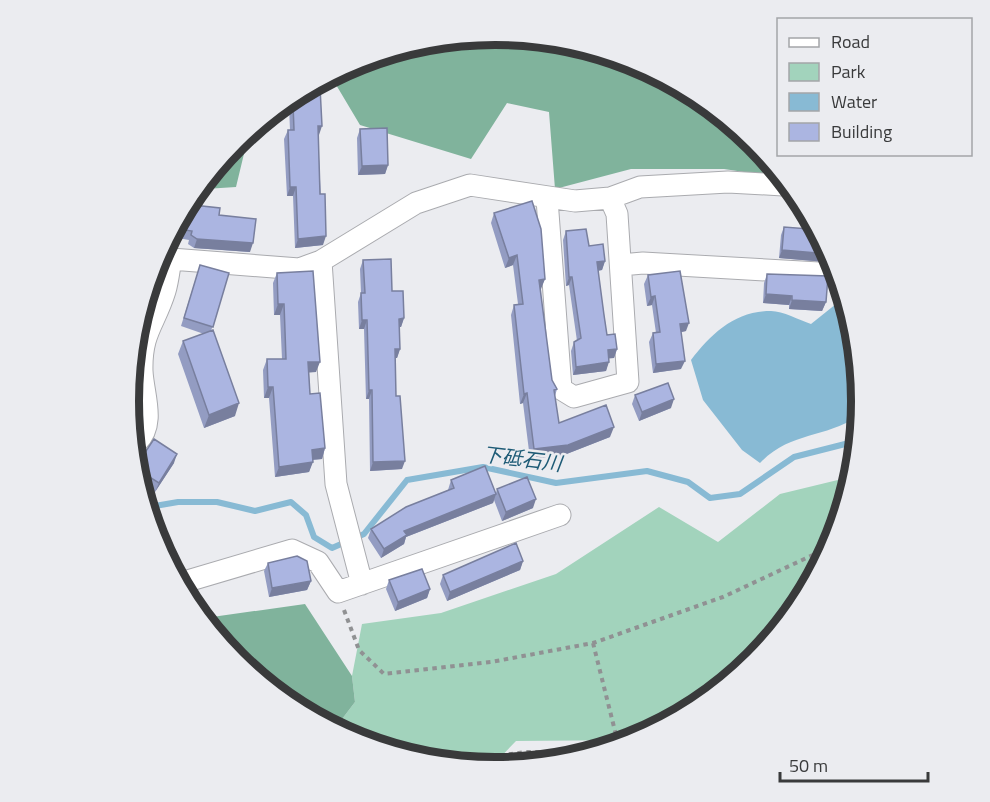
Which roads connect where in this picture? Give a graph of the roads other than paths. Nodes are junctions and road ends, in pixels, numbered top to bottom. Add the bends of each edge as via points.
1 (778, 185) edge
2 (610, 198) junction
3 (547, 199) junction
4 (170, 257) edge
5 (321, 261) junction
6 (621, 265) junction
7 (165, 268) edge
8 (819, 273) edge
9 (146, 334) edge
10 (143, 351) edge
11 (141, 438) edge
12 (560, 515) dead end
13 (188, 581) edge
14 (362, 584) junction

1 - 2 street via 728,182 640,187
2 - 3 street
2 - 6 street via 617,214
3 - 5 street via 470,185 416,203
3 - 6 street via 561,389 574,397 628,382
4 - 5 street via 300,269
5 - 14 street via 336,484
6 - 8 street
7 - 9 street via 165,292
10 - 11 street via 148,418
12 - 14 street
13 - 14 street via 292,550 318,562 338,592

